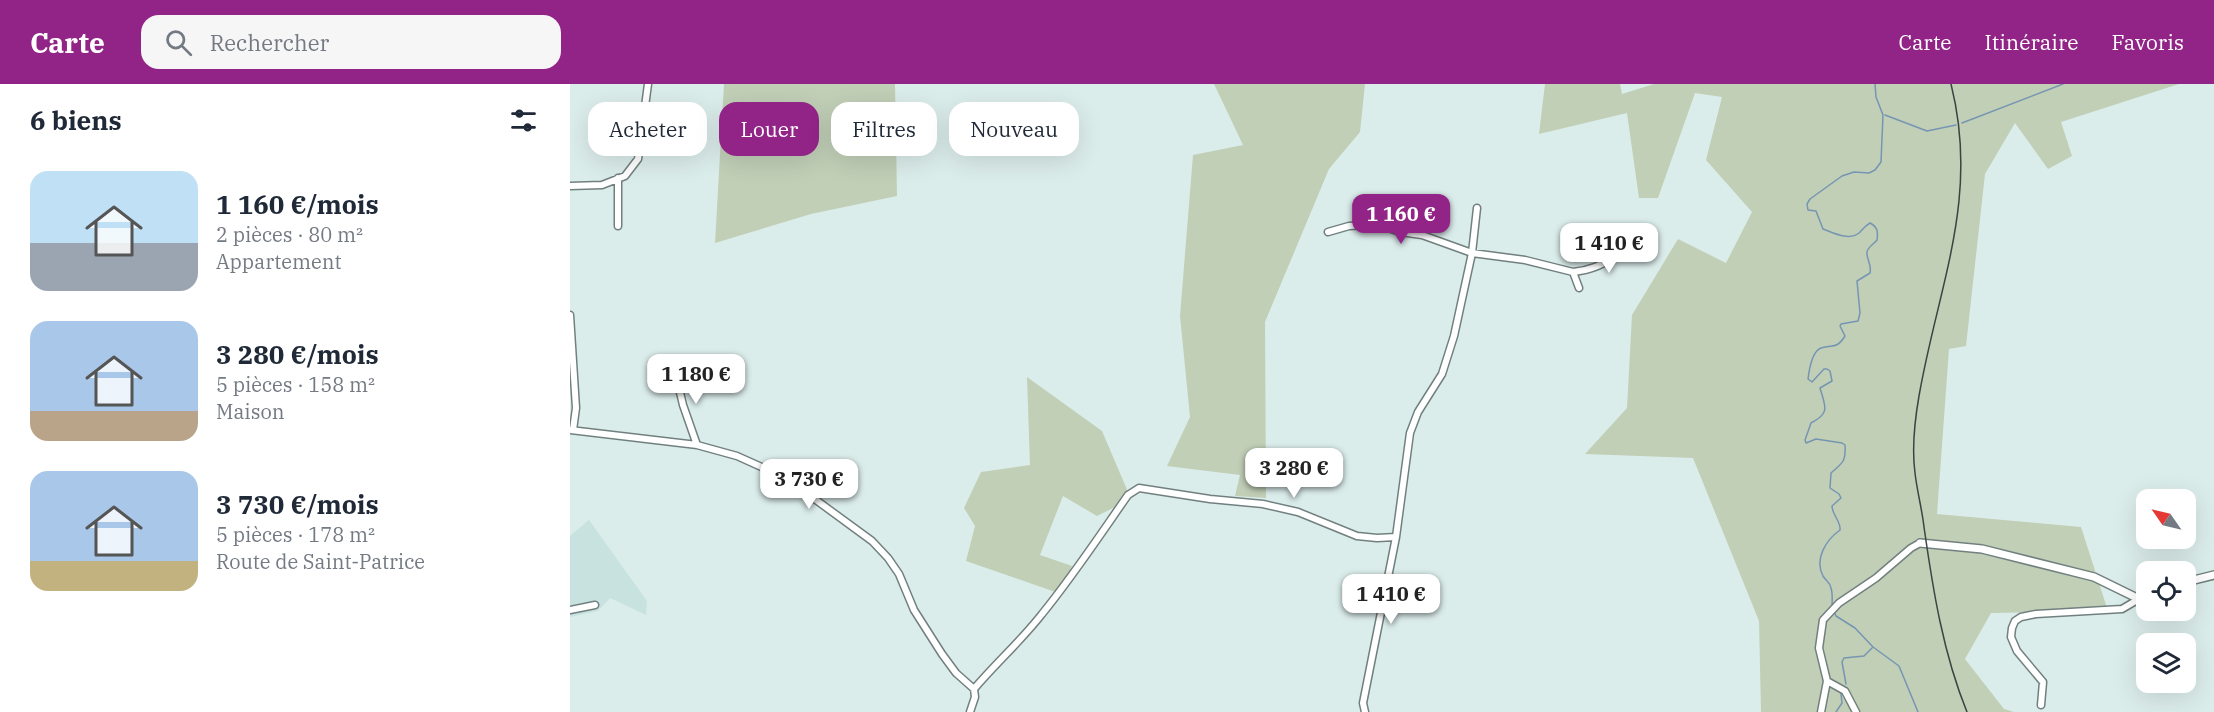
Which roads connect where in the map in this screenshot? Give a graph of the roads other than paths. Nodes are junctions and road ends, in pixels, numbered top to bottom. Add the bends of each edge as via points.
1 (648, 84) edge
2 (618, 178) junction
3 (570, 186) edge
4 (1477, 208) dead end
5 (618, 226) dead end
6 (1328, 232) dead end
7 (1630, 243) dead end
8 (1472, 253) junction
9 (1573, 272) junction
10 (1579, 288) dead end
11 (570, 315) edge
12 (675, 371) dead end
13 (572, 430) edge
14 (697, 445) junction
15 (1396, 537) junction
16 (1920, 543) joint
17 (2214, 575) edge
18 (2196, 580) edge
19 (2136, 594) edge
20 (2136, 601) edge
21 (595, 605) dead end
22 (570, 610) edge
23 (1827, 681) junction
24 (974, 689) junction
25 (2041, 705) dead end
26 (970, 712) edge
27 (1365, 712) edge
28 (1821, 712) edge
29 (1856, 712) edge

1 - 2 street via 638,159 625,176
2 - 3 street via 602,185
2 - 5 street
4 - 8 street
6 - 8 street via 1368,225 1422,235
7 - 9 street via 1612,260
8 - 9 street
8 - 15 street via 1455,336 1442,374 1410,433
9 - 10 street
11 - 13 street via 576,408
12 - 14 street
13 - 14 street
14 - 24 street via 737,456 786,478 872,542 899,574 914,610 942,654
15 - 24 street via 1357,536 1298,512 1263,504 1139,488 1128,495 1044,613
15 - 27 street via 1363,703
16 - 19 street via 1982,549 2094,577
16 - 23 street via 1839,603 1823,620 1820,648
17 - 18 street
20 - 25 street via 2122,609 2036,614 2015,621 2011,637 2017,651 2043,682
21 - 22 street
23 - 28 street
23 - 29 street via 1845,691
24 - 26 street

